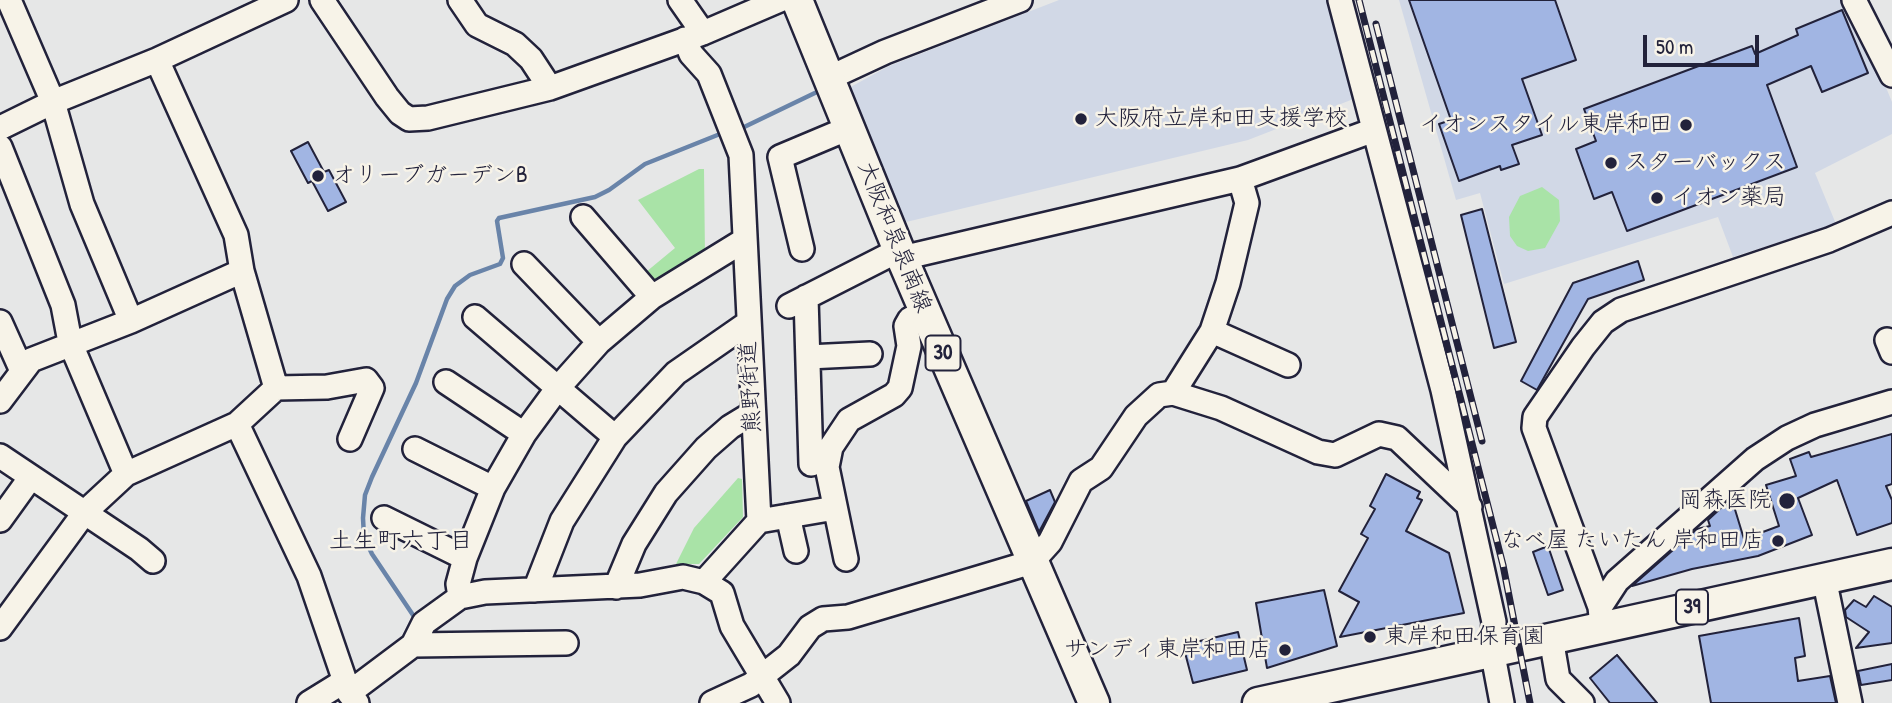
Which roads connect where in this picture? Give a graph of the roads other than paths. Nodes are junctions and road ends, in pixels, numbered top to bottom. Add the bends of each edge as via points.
1 (9, 0) edge
2 (286, 0) edge
3 (322, 0) edge
4 (460, 0) edge
5 (680, 0) edge
6 (780, 0) edge
7 (797, 0) edge
8 (1020, 0) edge
9 (1340, 0) edge
10 (1854, 0) edge
11 (694, 36) junction
12 (158, 60) junction
13 (1892, 75) edge
14 (829, 78) junction
15 (550, 88) junction
16 (53, 102) junction
17 (0, 128) edge
18 (849, 128) junction
19 (1374, 130) junction
20 (0, 147) edge
21 (1240, 179) junction
22 (1892, 213) edge
23 (583, 217) dead end
24 (743, 241) junction
25 (802, 250) dead end
26 (900, 254) junction
27 (524, 264) dead end
28 (242, 271) junction
29 (652, 297) junction
30 (926, 313) junction
31 (475, 317) dead end
32 (131, 321) junction
33 (0, 322) edge
34 (748, 323) junction
35 (1212, 331) junction
36 (70, 342) junction
37 (599, 342) junction
38 (870, 354) dead end
39 (808, 357) junction
40 (1289, 365) dead end
41 (22, 371) junction
42 (446, 382) dead end
43 (276, 388) junction
44 (557, 389) junction
45 (1173, 393) junction
46 (0, 401) edge
47 (1892, 402) edge
48 (753, 413) junction
49 (237, 424) junction
50 (524, 434) junction
51 (615, 437) junction
52 (350, 439) dead end
53 (415, 449) dead end
54 (0, 456) edge
55 (811, 464) dead end
56 (125, 474) junction
57 (31, 477) junction
58 (494, 488) junction
59 (835, 508) junction
60 (1470, 508) junction
61 (85, 512) junction
62 (788, 516) junction
63 (384, 518) dead end
64 (0, 520) edge
65 (759, 521) junction
66 (796, 551) dead end
67 (465, 558) junction
68 (846, 559) dead end
69 (153, 561) dead end
70 (1032, 562) junction
71 (1892, 564) edge
72 (1824, 578) junction
73 (704, 582) junction
74 (616, 587) junction
75 (535, 590) junction
76 (460, 597) junction
77 (1601, 616) junction
78 (0, 628) edge
79 (1551, 638) junction
80 (566, 643) dead end
81 (413, 645) junction
82 (1492, 650) junction
83 (763, 676) junction
84 (350, 692) edge
85 (309, 703) edge
86 (712, 703) edge
87 (778, 703) edge
88 (1094, 703) edge
89 (1258, 703) edge
90 (1503, 703) edge
91 (1582, 703) edge
92 (1850, 703) edge

1 - 16 street
2 - 12 street
3 - 15 street via 387,97 409,119
4 - 15 street via 477,24 531,59
5 - 11 street, 熊野街道
6 - 11 street
7 - 14 main road, 大阪和泉泉南線 / 30
8 - 14 street
9 - 19 street
10 - 13 street
11 - 15 street
11 - 24 street, 熊野街道 via 691,54 709,74 741,155
12 - 16 street
12 - 28 street via 236,235
14 - 18 main road, 大阪和泉泉南線 / 30
16 - 17 street
16 - 32 street via 82,204
18 - 25 street via 780,157
18 - 26 main road, 大阪和泉泉南線 / 30
19 - 21 street
19 - 60 street
20 - 36 street via 63,305
21 - 26 street
21 - 35 street via 1247,203
22 - 77 street via 1829,240 1621,310 1603,322 1583,347 1535,417 1534,428
23 - 29 street
24 - 29 street
24 - 34 street, 熊野街道
26 - 30 main road, 大阪和泉泉南線 / 30
26 - 39 street via 798,302
27 - 37 street
28 - 32 street
28 - 43 street
29 - 37 street
30 - 59 street via 910,319 906,326 909,346 900,388 849,420 831,447 827,467
30 - 70 main road, 大阪和泉泉南線 / 30
31 - 44 street
32 - 36 street
33 - 41 street
34 - 48 street, 熊野街道
34 - 51 street via 676,373
35 - 40 street
35 - 45 street
36 - 41 street via 31,360
36 - 56 street
37 - 44 street
38 - 39 street
39 - 55 street
41 - 46 street
42 - 50 street
43 - 49 street
43 - 52 street via 327,387 366,380 372,388
44 - 50 street
44 - 51 street
45 - 60 street via 1221,408 1318,452 1335,455 1379,434 1397,438
45 - 70 street via 1159,395 1136,416 1101,468 1081,481 1050,542
47 - 77 street via 1815,425 1755,459 1617,581
48 - 65 street, 熊野街道
48 - 74 street via 706,448 666,493 634,544
49 - 56 street
49 - 84 street via 309,576
50 - 58 street
51 - 75 street via 562,521
53 - 58 street
54 - 57 street
56 - 61 street
57 - 61 street
57 - 64 street
58 - 67 street
59 - 62 street
59 - 68 street
60 - 82 street via 1494,622
61 - 69 street
61 - 78 street
62 - 65 street
62 - 66 street
63 - 67 street
65 - 73 street
67 - 76 street via 458,584
70 - 83 street via 848,617 823,620 810,627 789,655
70 - 88 main road, 大阪和泉泉南線 / 30
71 - 72 main road, 39
72 - 77 main road, 39
72 - 92 street
73 - 74 street via 683,577
73 - 83 street via 722,593 732,626
74 - 75 street
75 - 76 street
76 - 81 street via 424,623
77 - 79 main road, 39
79 - 82 main road, 39
79 - 91 street via 1558,679
80 - 81 street
81 - 84 street
82 - 89 main road, 39
82 - 90 street
83 - 86 street
83 - 87 street
84 - 85 street

